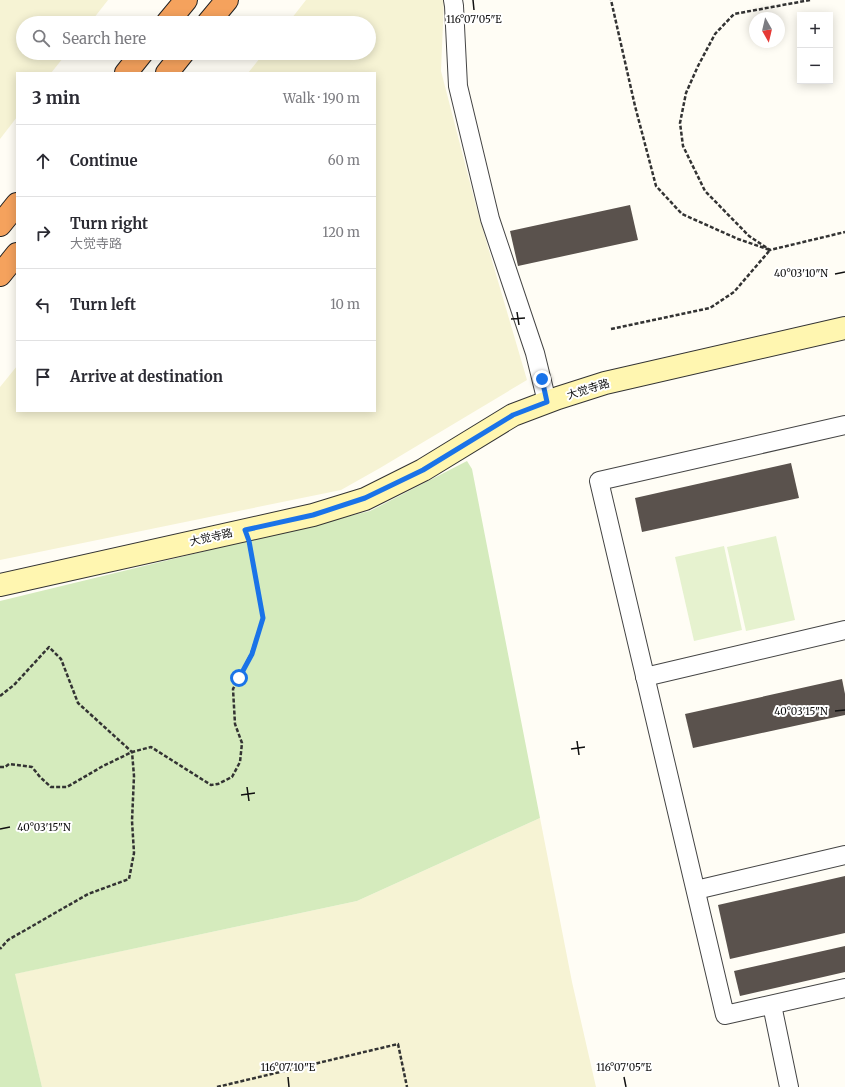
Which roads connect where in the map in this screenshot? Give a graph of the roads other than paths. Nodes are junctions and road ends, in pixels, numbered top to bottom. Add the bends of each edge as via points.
1 (186, 0) edge
2 (227, 0) edge
3 (453, 0) edge
4 (173, 16) edge
5 (214, 16) edge
6 (136, 60) edge
7 (177, 60) edge
8 (127, 72) edge
9 (168, 72) edge
10 (16, 205) edge
11 (0, 225) edge
12 (16, 255) edge
13 (0, 275) edge
14 (845, 328) edge
15 (547, 402) junction
16 (845, 424) edge
17 (0, 585) edge
18 (845, 630) edge
19 (645, 677) junction
20 (845, 855) edge
21 (696, 890) junction
22 (845, 988) edge
23 (772, 1005) junction
24 (789, 1087) edge

1 - 4 highway
2 - 5 highway
3 - 15 street via 458,86 490,219 536,353
6 - 8 highway
7 - 9 highway
10 - 11 highway
12 - 13 highway
14 - 15 main road, 大觉寺路 via 605,383
15 - 17 main road, 大觉寺路 via 513,415 423,470 365,498 313,515
16 - 19 street via 599,481
18 - 19 street
19 - 21 street
20 - 21 street
21 - 23 street via 725,1015
22 - 23 street
23 - 24 street

